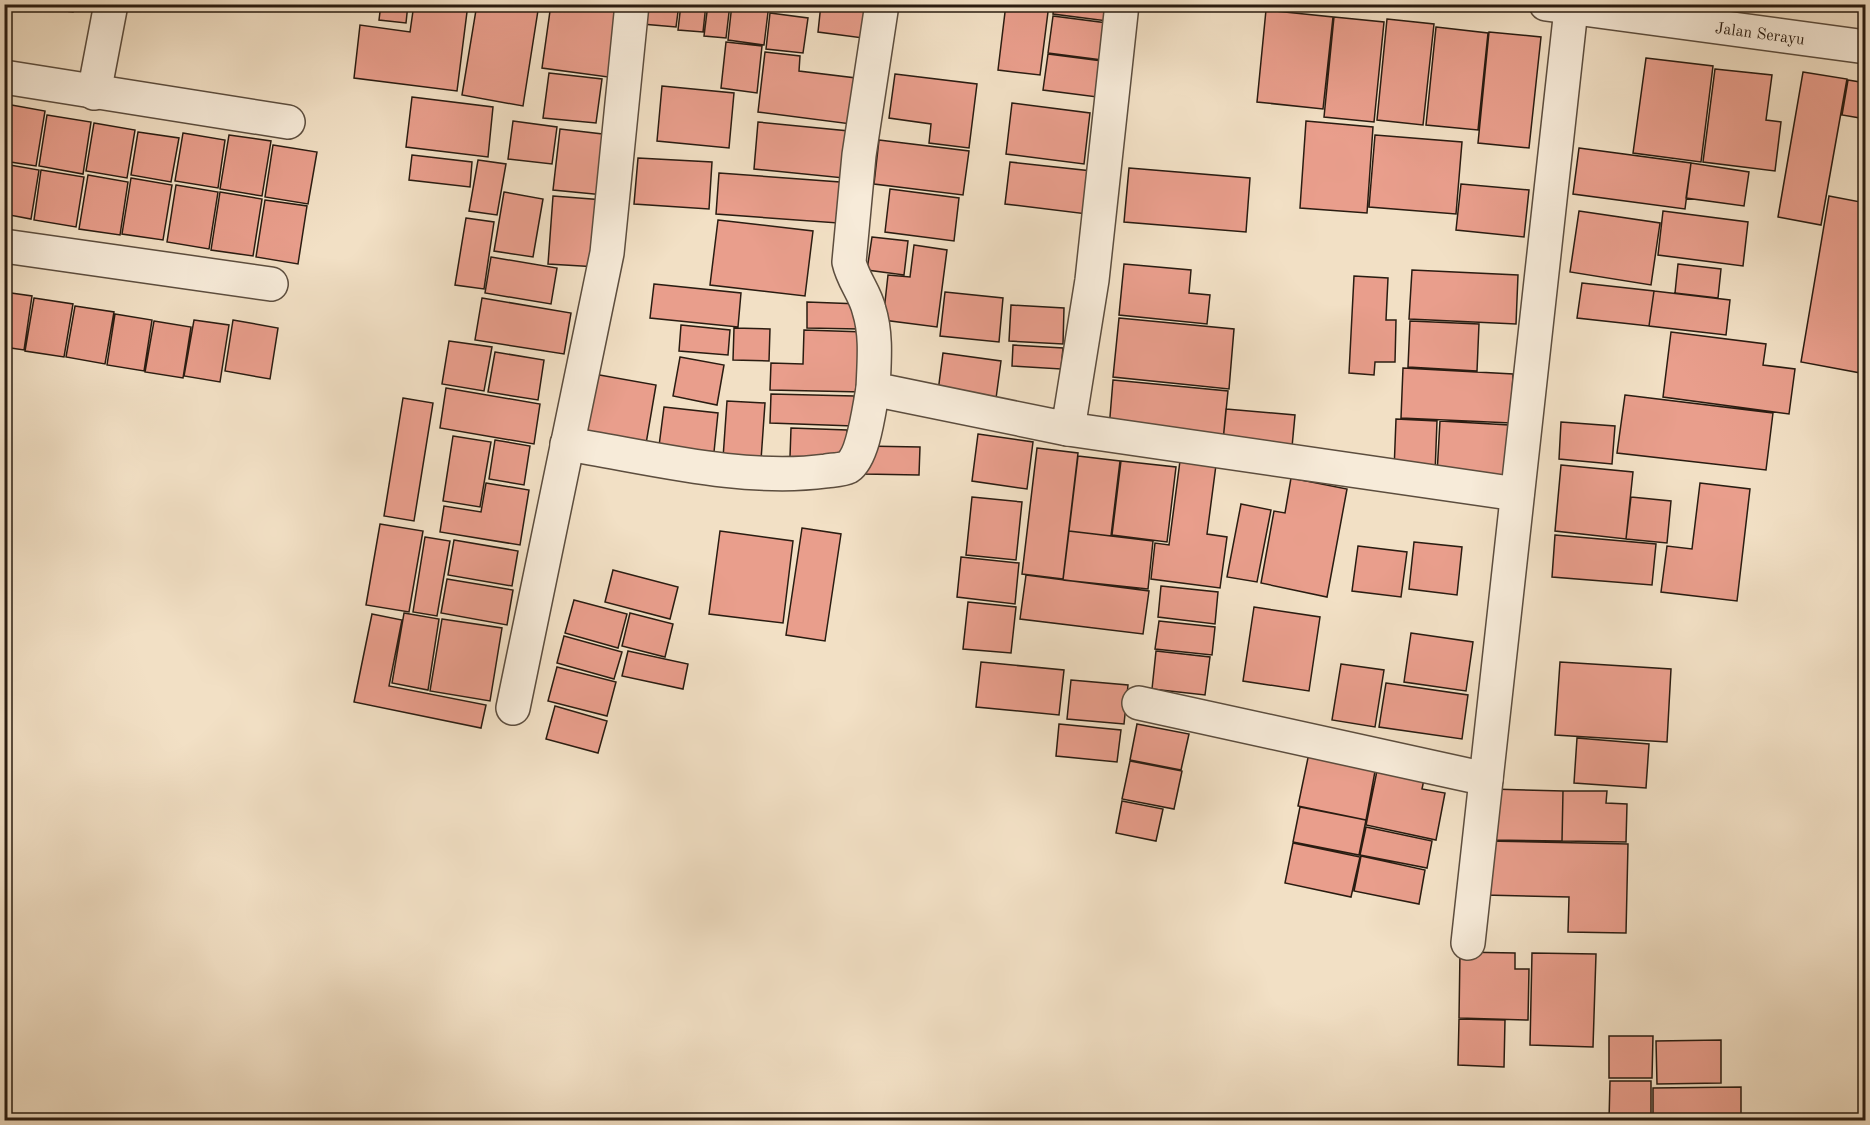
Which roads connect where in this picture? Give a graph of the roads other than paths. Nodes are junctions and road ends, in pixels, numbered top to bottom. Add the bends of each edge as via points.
1 (111, 4) edge
2 (632, 4) edge
3 (882, 4) edge
4 (1122, 4) edge
5 (1558, 7) edge
6 (1866, 47) edge
7 (4, 77) edge
8 (94, 93) junction
9 (288, 122) dead end
10 (4, 246) edge
11 (271, 284) dead end
12 (873, 389) junction
13 (1068, 429) junction
14 (567, 444) junction
15 (1517, 494) junction
16 (1139, 703) dead end
17 (513, 708) dead end
18 (1486, 779) junction
19 (1468, 943) dead end

1 - 8 street
2 - 14 street via 607,253
3 - 12 street via 859,155 849,262 852,277 869,308 875,344
4 - 13 street via 1092,280
5 - 6 street, Jalan Serayu
5 - 15 street
7 - 8 street
8 - 9 street
10 - 11 street
12 - 13 street
12 - 14 street via 864,436 853,462 846,468 760,474
13 - 15 street
14 - 17 street
15 - 18 street
16 - 18 street
18 - 19 street

